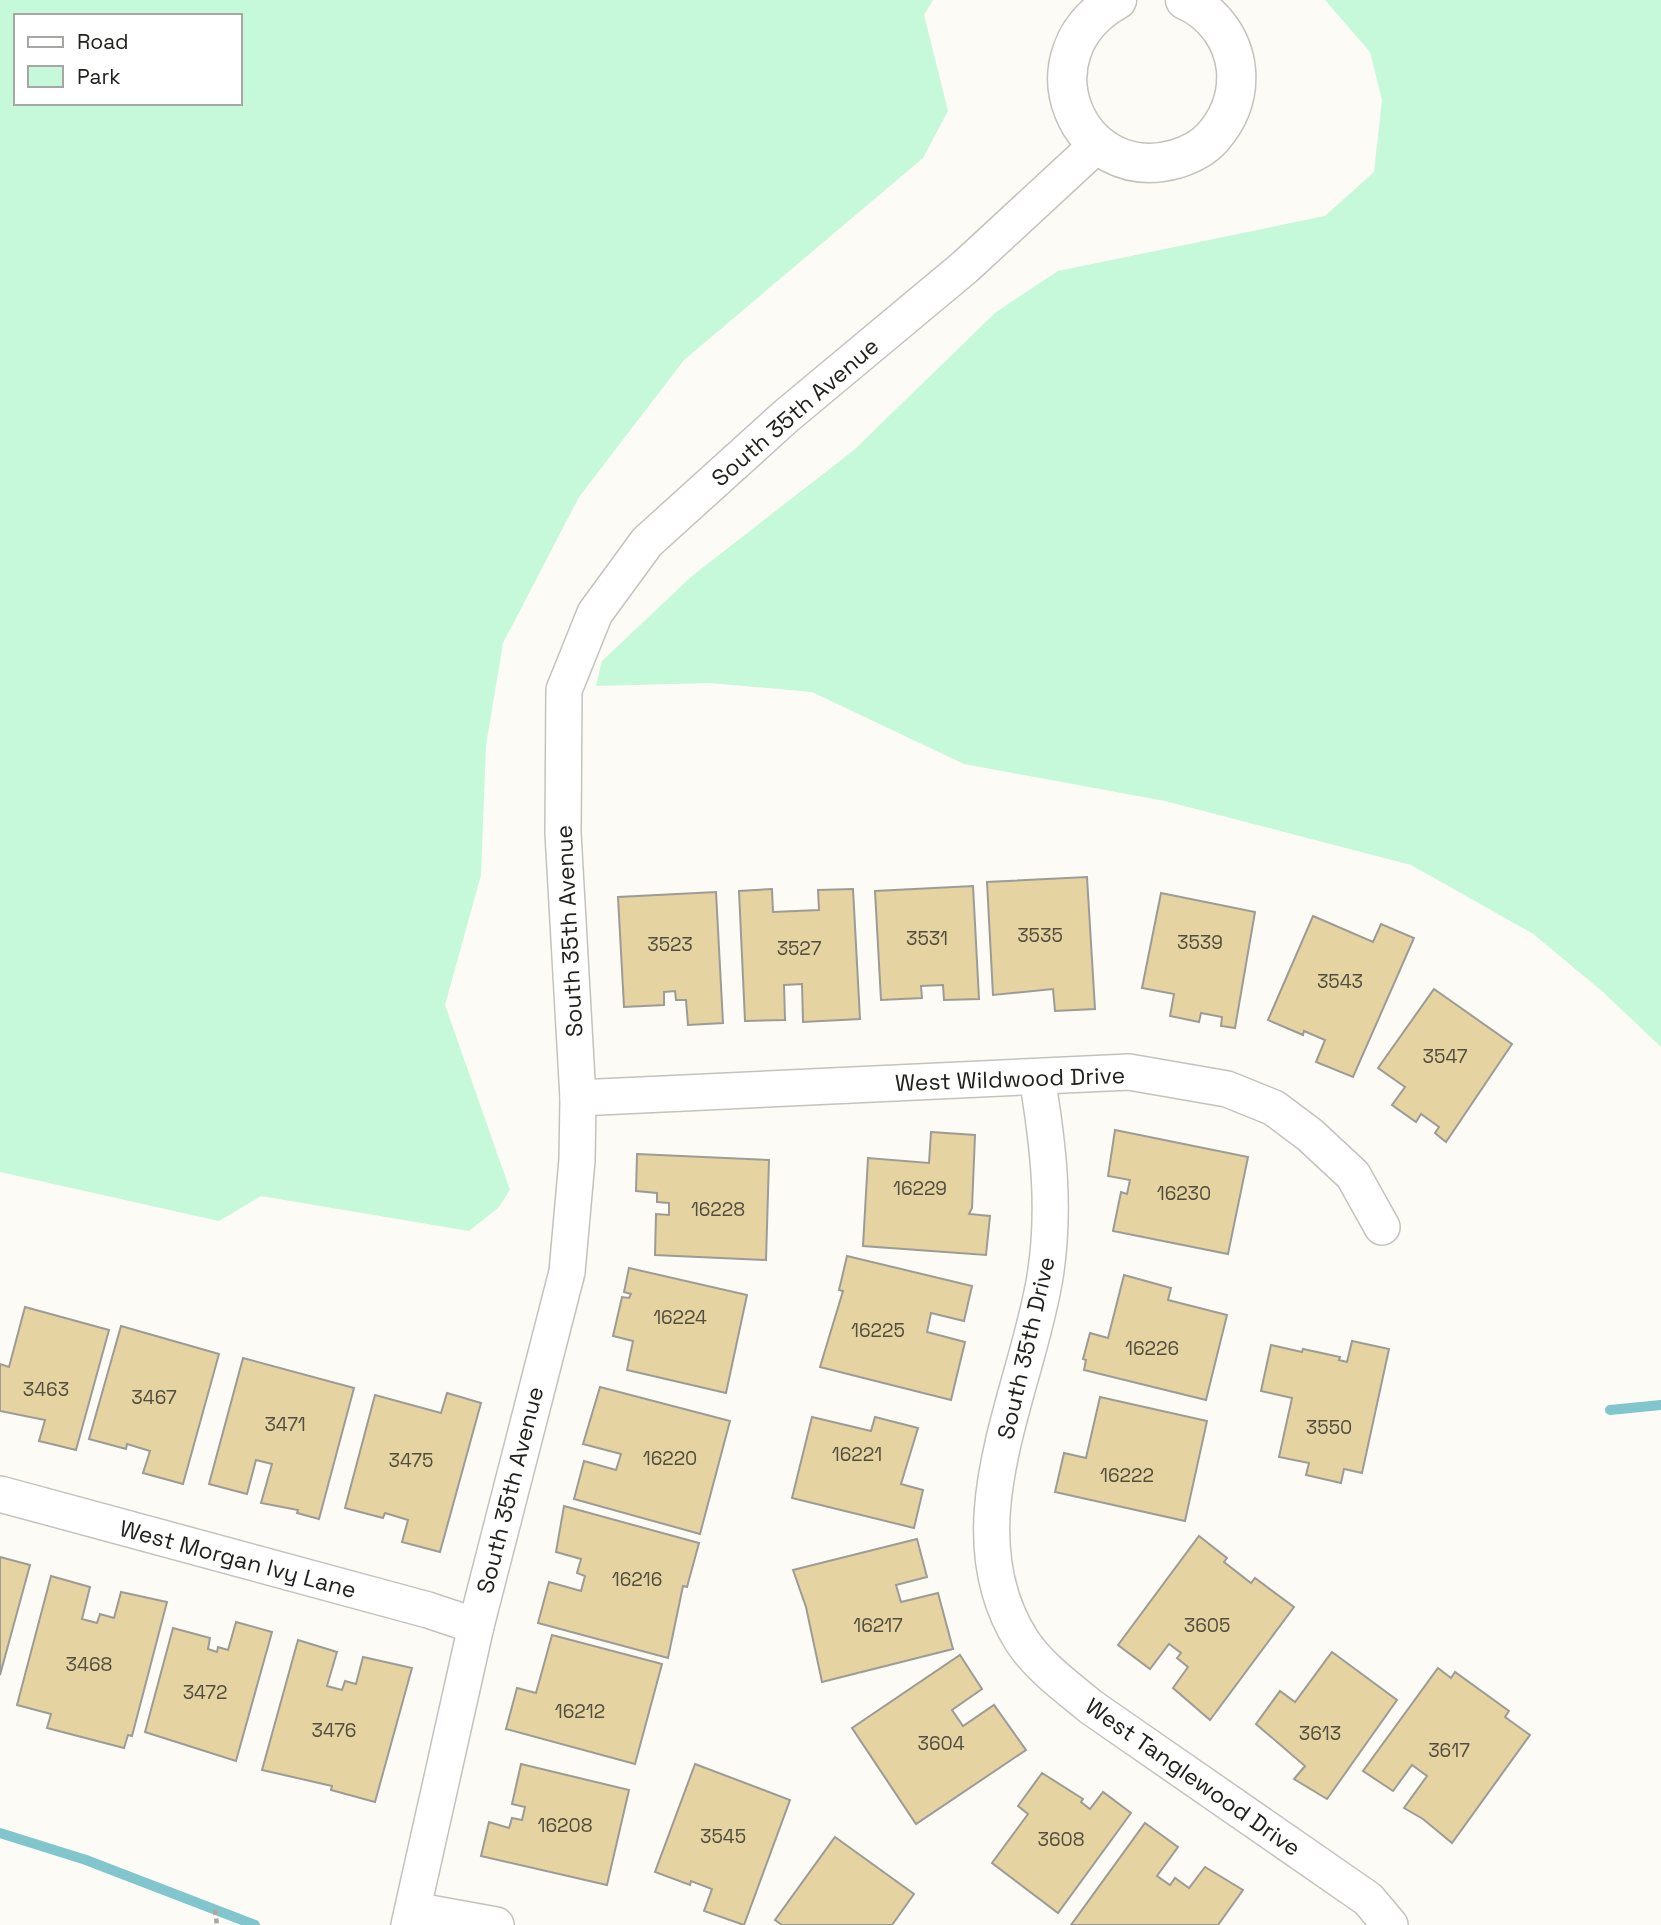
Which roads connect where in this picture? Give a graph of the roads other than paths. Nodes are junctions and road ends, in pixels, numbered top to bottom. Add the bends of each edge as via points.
1 (1117, 0) edge
2 (1185, 0) edge
3 (1098, 144) junction
4 (1037, 1077) junction
5 (578, 1098) junction
6 (1382, 1227) dead end
7 (0, 1494) edge
8 (1009, 1616) joint
9 (475, 1626) junction
10 (411, 1917) edge
11 (496, 1925) edge
12 (1390, 1925) edge

1 - 3 street via 1081,28 1070,51 1066,77 1069,102 1080,125
2 - 3 street via 1213,19 1227,37 1235,59 1237,82 1222,127 1207,144 1164,162 1129,159
3 - 5 street, South 35th Avenue via 965,267 785,417 647,542 595,613 564,690 563,833
4 - 5 street, West Wildwood Drive
4 - 6 street, West Wildwood Drive via 1129,1072 1227,1089 1274,1108 1353,1175
4 - 8 street, South 35th Drive via 1050,1160 1051,1230 1045,1279 1011,1415 989,1532 996,1578
5 - 9 street, South 35th Avenue via 567,1272
7 - 9 street, West Morgan Ivy Lane
8 - 12 street, West Tanglewood Drive via 1023,1643 1064,1685 1367,1899
9 - 10 street, South 35th Avenue
10 - 11 street

